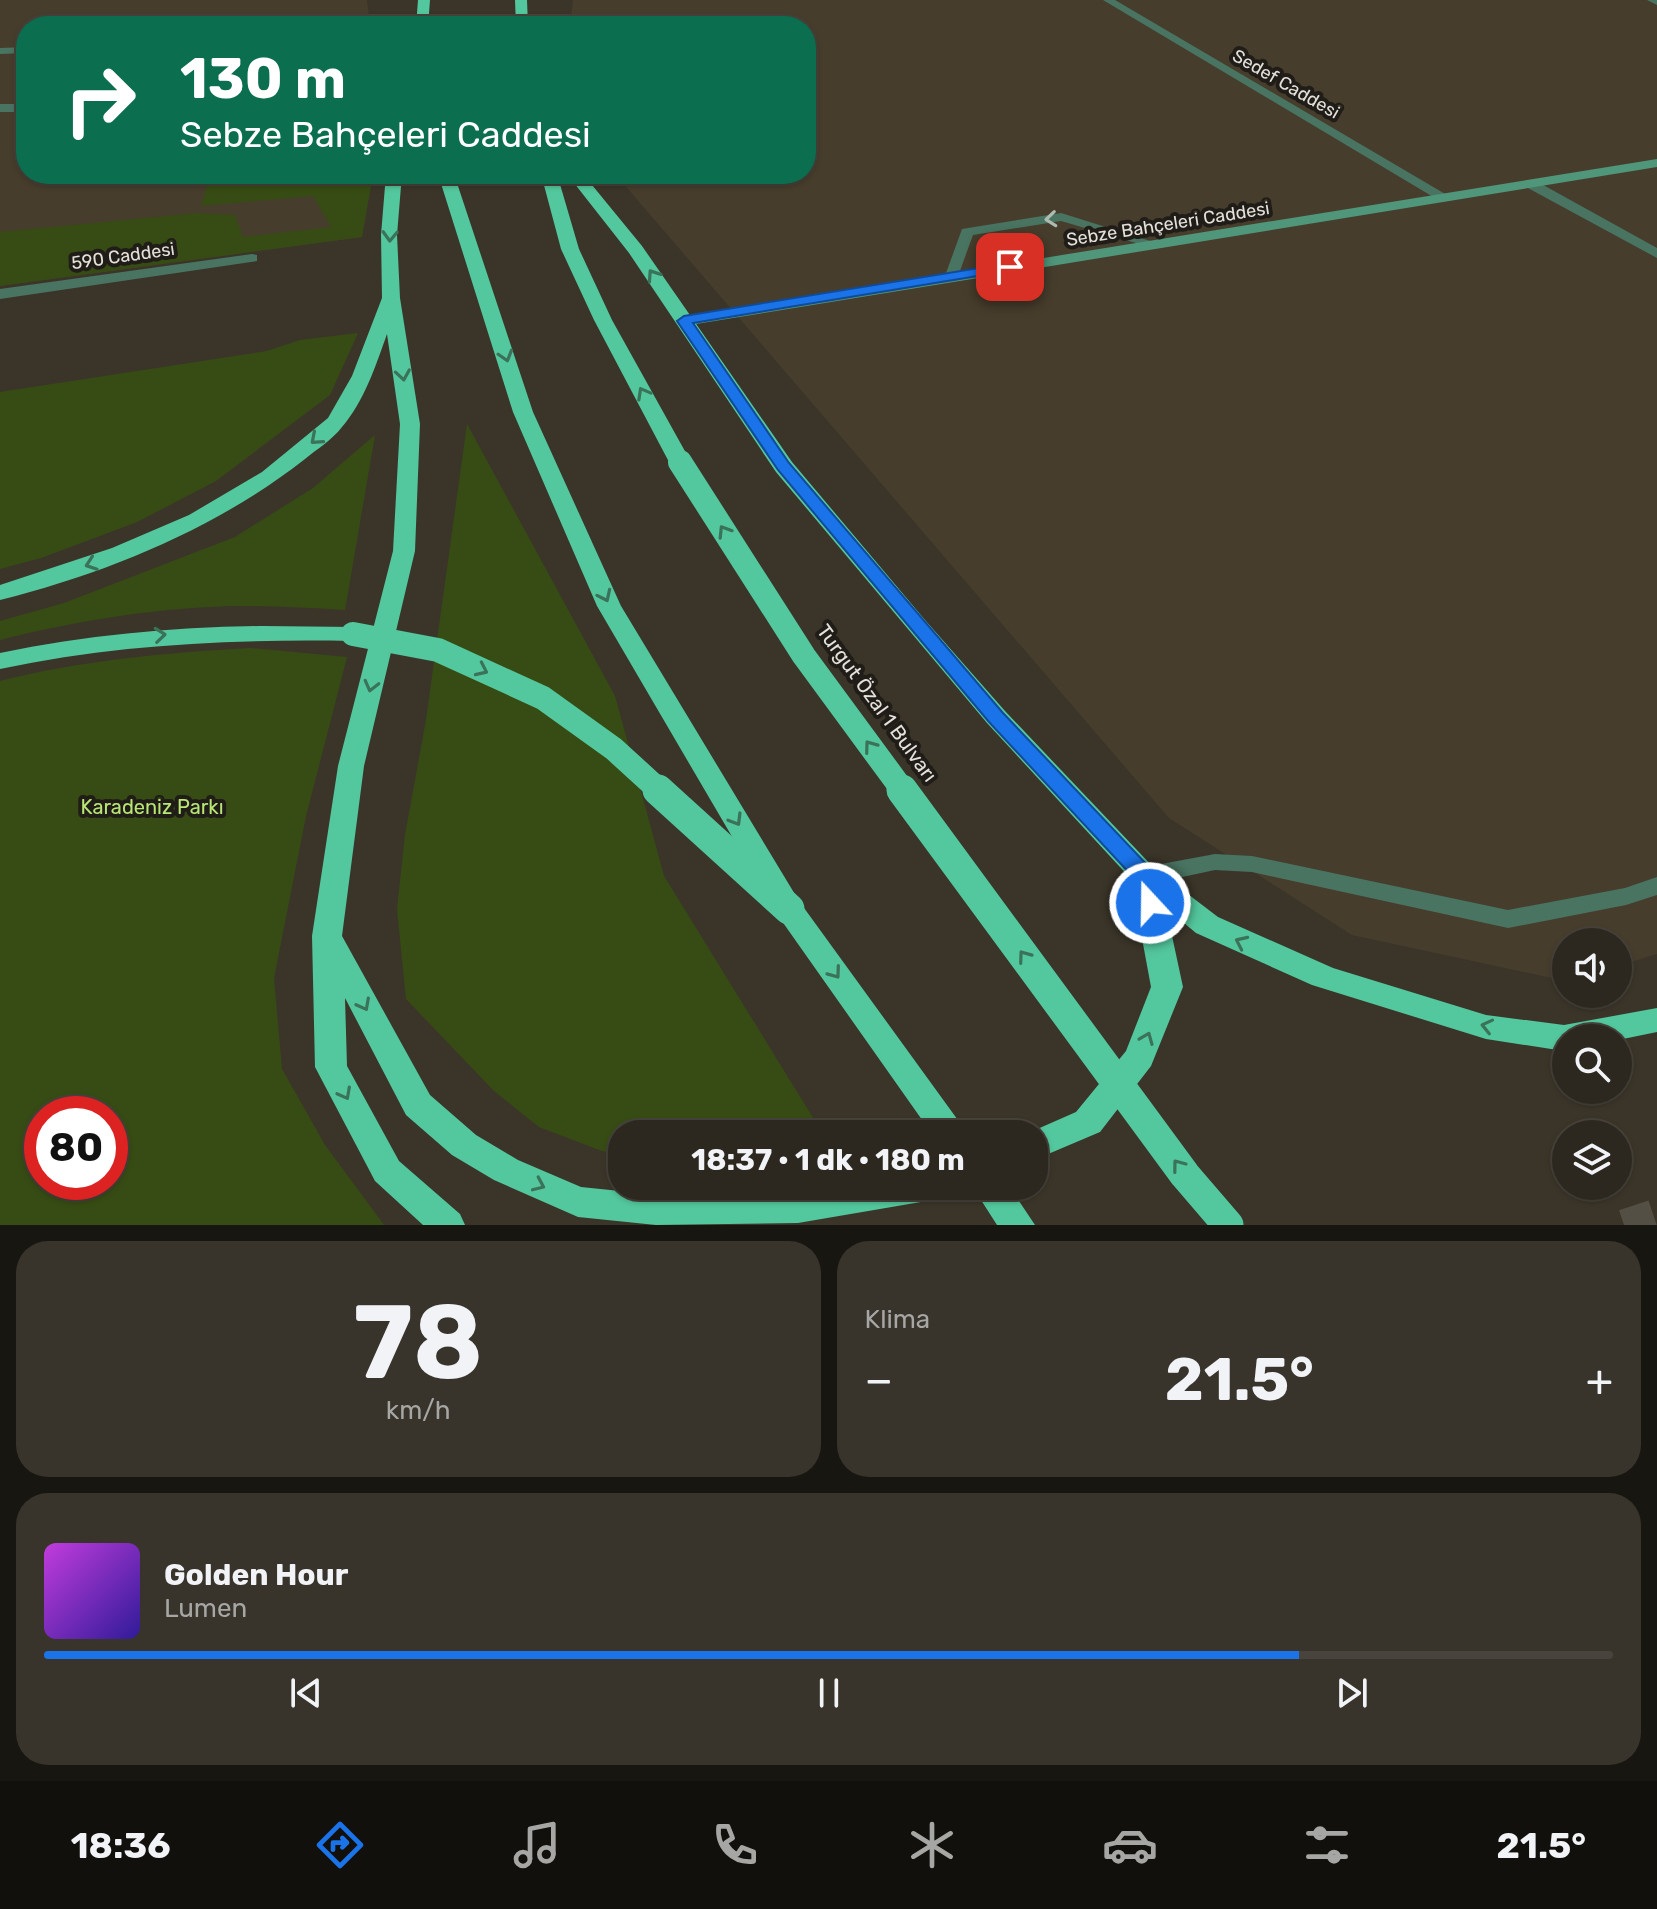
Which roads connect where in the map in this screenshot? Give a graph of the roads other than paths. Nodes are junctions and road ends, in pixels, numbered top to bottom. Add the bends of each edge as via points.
1 (1108, 0) edge
2 (1657, 163) edge
3 (393, 184) edge
4 (449, 184) edge
5 (552, 184) edge
6 (583, 184) edge
7 (1531, 184) junction
8 (1445, 198) junction
9 (1153, 244) junction
10 (1657, 254) edge
11 (252, 258) dead end
12 (952, 276) junction
13 (0, 294) edge
14 (391, 298) junction
15 (684, 321) junction
16 (0, 593) edge
17 (0, 661) edge
18 (1145, 876) junction
19 (1657, 886) edge
20 (789, 909) junction
21 (327, 936) junction
22 (1657, 1020) edge
23 (941, 1120) edge
24 (1048, 1140) edge
25 (851, 1200) edge
26 (999, 1200) edge
27 (447, 1225) edge
28 (1017, 1225) edge
29 (1228, 1225) edge

1 - 8 street, Sedef Caddesi
2 - 7 street, Sebze Bahçeleri Caddesi
3 -> 14 highway
4 -> 20 highway, bridge via 523,412 609,606
29 -> 5 highway, Turgut Özal 1 Bulvarı, bridge via 1185,1175 804,656 680,462 603,320 570,249
15 -> 6 highway
7 - 8 street, Sebze Bahçeleri Caddesi
7 - 10 street
8 - 9 street, Sebze Bahçeleri Caddesi
9 - 12 street, Sebze Bahçeleri Caddesi
9 -> 12 street via 1061,217 967,232
11 - 13 street, 590 Caddesi
12 - 15 street, Sebze Bahçeleri Caddesi
14 -> 16 highway via 338,420 271,477 186,526 96,563
14 -> 21 highway via 410,424 404,551 351,766
15 - 18 highway via 784,467 996,717
17 -> 20 highway, bridge via 68,645 179,633 353,634 438,650 543,698 614,749
18 - 19 street via 1215,862 1252,864 1508,919
22 -> 18 highway via 1564,1038 1486,1027 1323,977 1259,950 1207,925
24 -> 18 highway via 1088,1122 1140,1057 1167,987
20 -> 23 highway
21 -> 25 highway via 418,1105 464,1145 506,1170 578,1202 688,1213
21 -> 27 highway via 331,1067 387,1171
26 - 28 highway

